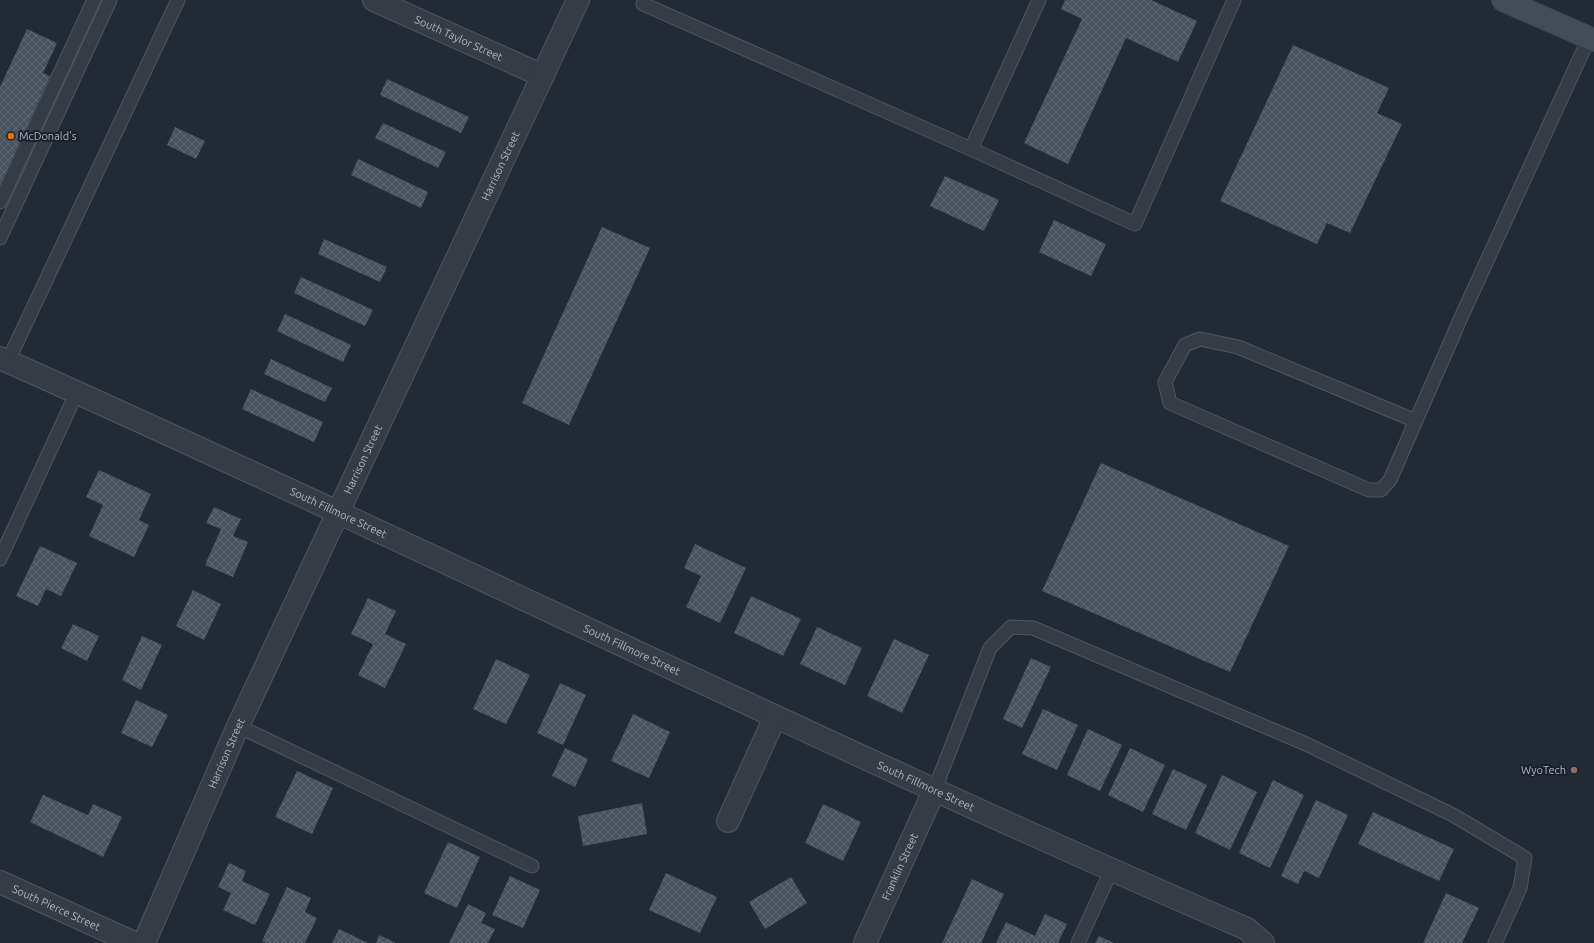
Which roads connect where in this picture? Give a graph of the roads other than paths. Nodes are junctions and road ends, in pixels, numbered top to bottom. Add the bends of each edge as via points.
1 (94, 0) edge
2 (110, 0) edge
3 (178, 0) edge
4 (374, 0) edge
5 (578, 0) edge
6 (1039, 0) edge
7 (1234, 0) edge
8 (1503, 0) edge
9 (643, 4) dead end
10 (1591, 39) edge
11 (543, 76) junction
12 (971, 149) junction
13 (0, 202) edge
14 (0, 238) edge
15 (4, 359) edge
16 (77, 392) junction
17 (1416, 421) junction
18 (339, 513) junction
19 (0, 559) edge
20 (775, 717) junction
21 (238, 726) junction
22 (934, 791) junction
23 (728, 820) dead end
24 (532, 866) dead end
25 (1111, 871) junction
26 (0, 882) edge
27 (134, 943) edge
28 (144, 943) edge
29 (865, 943) edge
30 (1078, 943) edge
31 (1263, 943) edge
32 (1495, 943) edge

1 - 13 lane
2 - 14 lane
3 - 15 lane
4 - 11 street, South Taylor Street
5 - 11 street, Harrison Street
6 - 12 lane
7 - 12 lane via 1135,224
8 - 10 street
9 - 12 lane
10 - 17 lane
11 - 18 street, Harrison Street
15 - 16 street, South Fillmore Street
16 - 18 street, South Fillmore Street
16 - 19 lane
17 - 17 lane via 1390,480 1381,490 1369,490 1170,403 1166,382 1184,345 1200,339 1238,348
18 - 20 street, South Fillmore Street
18 - 21 street, Harrison Street
20 - 22 street, South Fillmore Street
20 - 23 street
21 - 24 lane
21 - 28 street, Harrison Street
22 - 25 street, South Fillmore Street
22 - 29 street, Franklin Street
22 - 32 lane via 990,648 1011,628 1033,628 1306,744 1453,815 1525,858 1520,888
25 - 30 lane
25 - 31 street, South Fillmore Street via 1247,929
26 - 27 street, South Pierce Street

